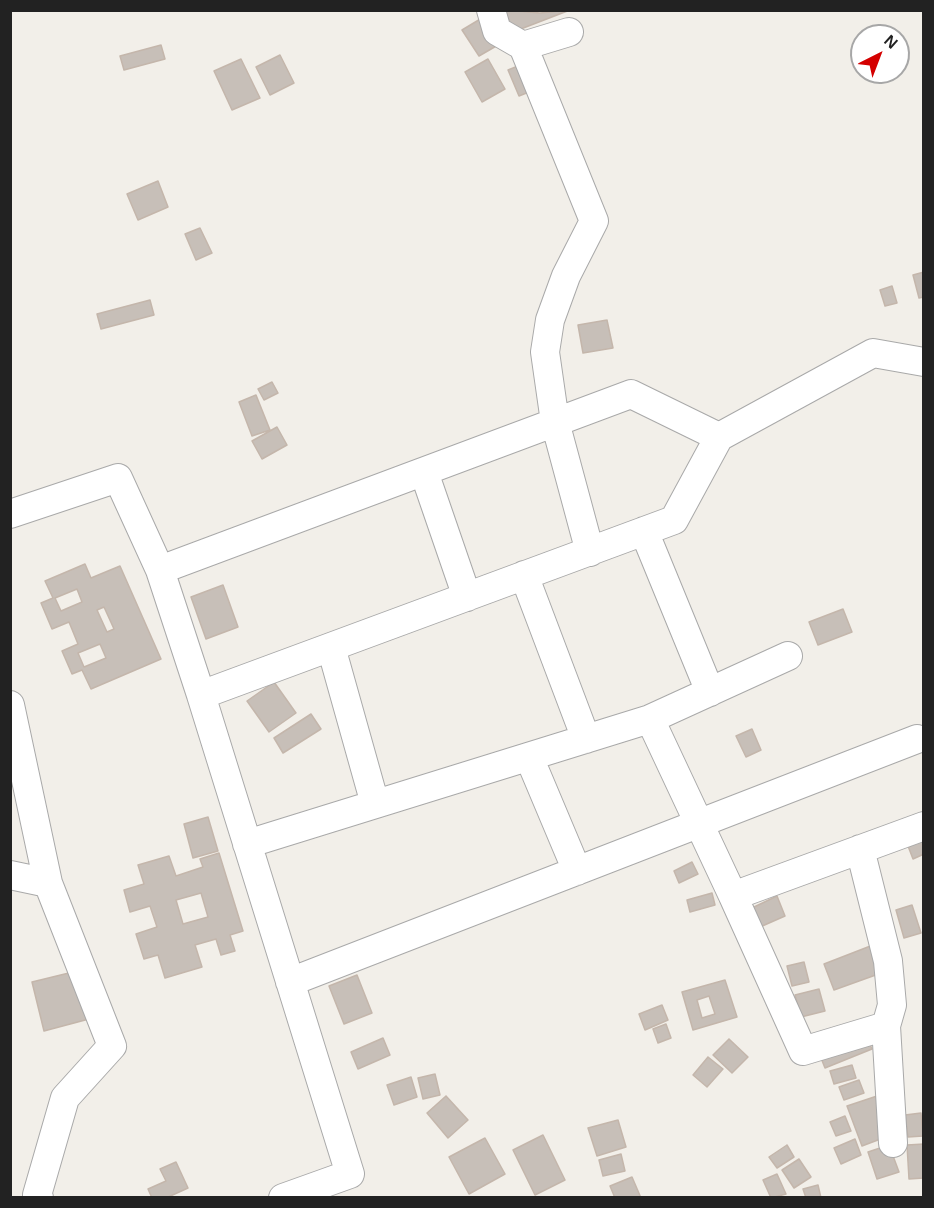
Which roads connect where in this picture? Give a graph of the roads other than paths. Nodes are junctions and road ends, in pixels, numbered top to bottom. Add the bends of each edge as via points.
1 (491, 10) edge
2 (569, 32) dead end
3 (523, 46) junction
4 (924, 362) edge
5 (555, 422) junction
6 (719, 437) junction
7 (424, 472) junction
8 (10, 514) edge
9 (644, 531) junction
10 (590, 552) junction
11 (160, 570) junction
12 (524, 575) junction
13 (467, 597) junction
14 (331, 647) junction
15 (788, 656) dead end
16 (710, 692) junction
17 (201, 695) junction
18 (10, 705) edge
19 (650, 719) junction
20 (586, 739) junction
21 (917, 739) dead end
22 (529, 757) junction
23 (375, 804) junction
24 (699, 824) junction
25 (924, 826) edge
26 (248, 844) junction
27 (860, 849) junction
28 (577, 871) junction
29 (10, 875) edge
30 (48, 883) junction
31 (733, 896) junction
32 (290, 982) junction
33 (886, 1026) junction
34 (893, 1143) dead end
35 (39, 1197) edge
36 (283, 1197) edge

1 - 3 street via 497,32
2 - 3 street
3 - 5 street via 594,221 566,276 550,320 545,351
4 - 6 street via 873,353
5 - 6 street via 631,394
5 - 7 street
5 - 10 street
6 - 9 street via 674,520
7 - 11 street
7 - 13 street
8 - 11 street via 118,478
9 - 10 street
9 - 16 street
10 - 12 street
11 - 17 street
12 - 13 street
12 - 20 street
13 - 14 street
14 - 17 street
14 - 23 street
15 - 16 street
16 - 19 street
17 - 26 street
18 - 30 street
19 - 20 street
19 - 24 street
20 - 22 street
21 - 24 street
22 - 23 street
22 - 28 street
23 - 26 street
24 - 28 street
24 - 31 street
25 - 27 street
26 - 32 street
27 - 31 street
27 - 33 street via 888,962 892,1005
28 - 32 street
29 - 30 street
30 - 35 street via 112,1046 65,1098
31 - 33 street via 803,1051
32 - 36 street via 350,1174
33 - 34 street

